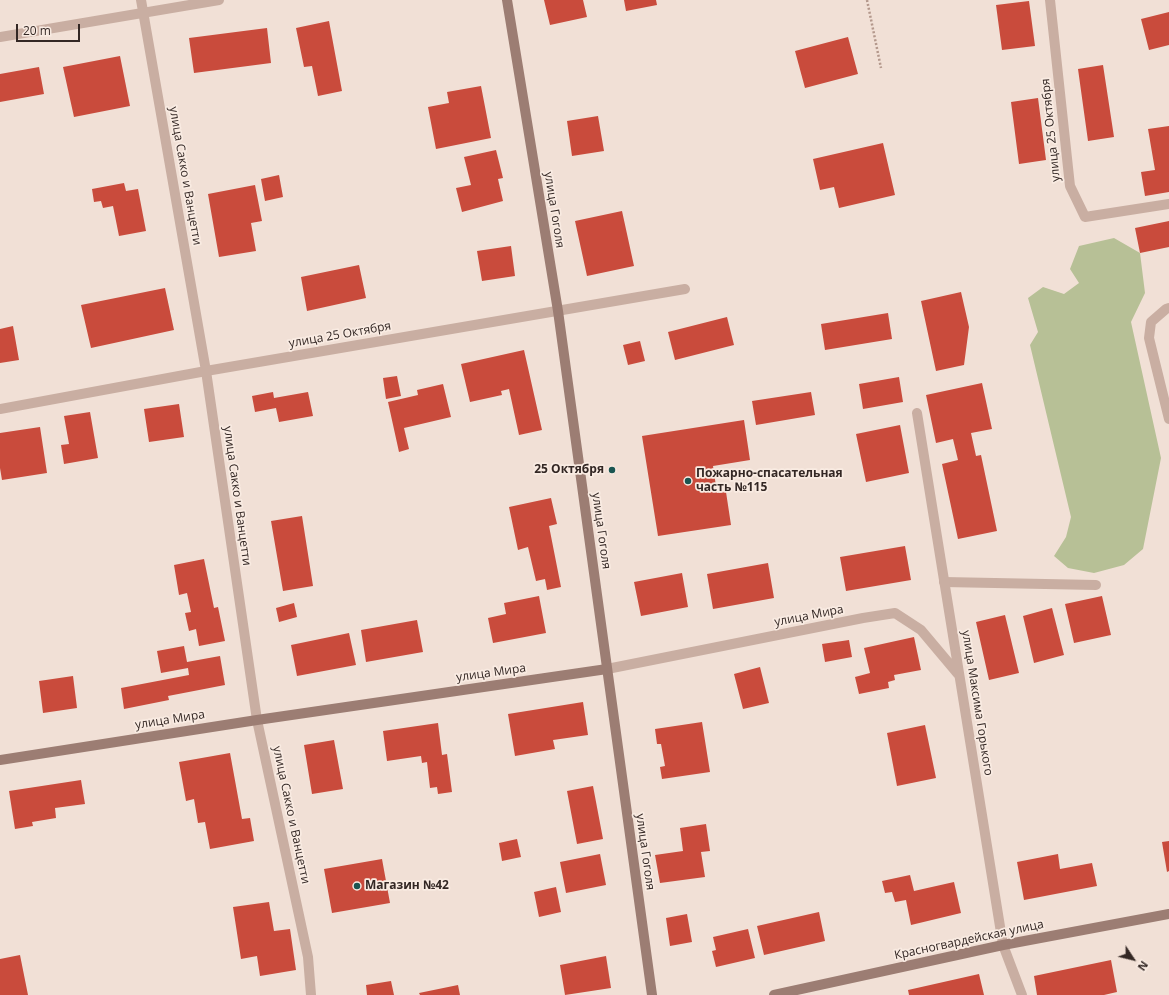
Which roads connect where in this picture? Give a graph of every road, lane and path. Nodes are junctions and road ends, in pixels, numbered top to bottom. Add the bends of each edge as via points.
1 (141, 0) edge
2 (219, 0) edge
3 (507, 0) edge
4 (867, 0) edge
5 (1050, 0) edge
6 (143, 12) junction
7 (0, 38) edge
8 (880, 68) dead end
9 (1169, 204) edge
10 (686, 288) dead end
11 (1169, 308) edge
12 (558, 311) junction
13 (206, 372) junction
14 (0, 409) edge
15 (917, 413) dead end
16 (1169, 419) edge
17 (944, 582) junction
18 (1096, 585) dead end
19 (607, 669) junction
20 (959, 675) junction
21 (257, 720) junction
22 (0, 760) edge
23 (1169, 914) edge
24 (1003, 946) junction
25 (311, 995) edge
26 (652, 995) edge
27 (774, 995) edge
28 (1022, 995) edge

1 - 6 street, улица Сакко и Ванцетти
2 - 6 street
3 - 12 main road, улица Гоголя
4 - 8 path
5 - 9 street, улица 25 Октября via 1070,186 1085,217
6 - 7 street
6 - 13 street, улица Сакко и Ванцетти
10 - 12 street, улица 25 Октября
11 - 16 street via 1151,322 1148,338
12 - 13 street, улица 25 Октября
12 - 19 main road, улица Гоголя
13 - 14 street, улица 25 Октября
13 - 21 street, улица Сакко и Ванцетти
15 - 17 street, улица Максима Горького
17 - 18 street
17 - 20 street, улица Максима Горького
19 - 20 street, улица Мира via 894,613 921,630
19 - 21 main road, улица Мира
19 - 26 main road, улица Гоголя
20 - 24 street, улица Максима Горького
21 - 22 main road, улица Мира
21 - 25 street, улица Сакко и Ванцетти via 308,956
23 - 24 main road, Красногвардейская улица
24 - 27 main road, Красногвардейская улица
24 - 28 street, улица Максима Горького

